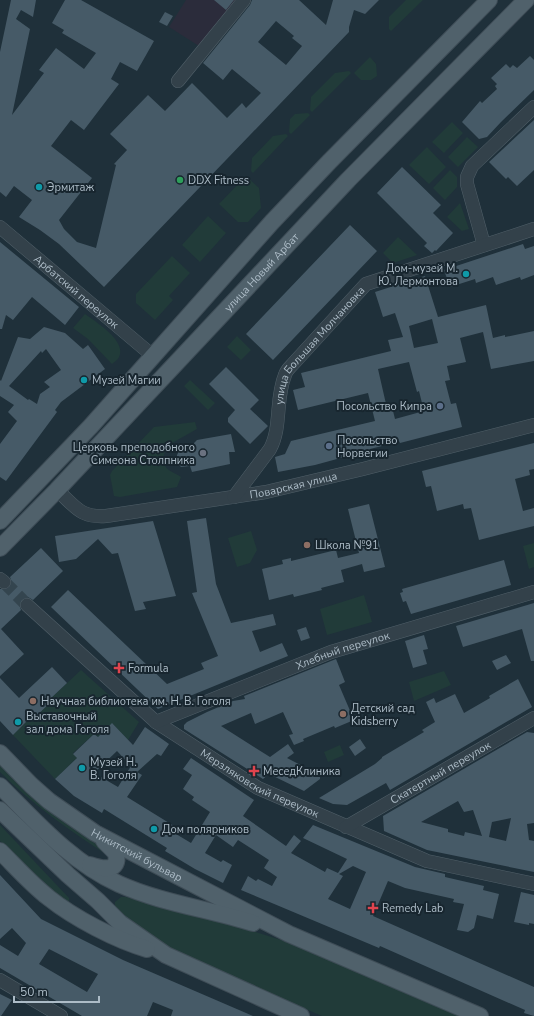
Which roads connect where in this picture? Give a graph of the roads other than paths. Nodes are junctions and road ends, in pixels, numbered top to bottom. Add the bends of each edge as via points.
1 (244, 0) edge
2 (489, 0) edge
3 (526, 0) edge
4 (178, 81) dead end
5 (534, 107) edge
6 (0, 227) edge
7 (534, 229) edge
8 (484, 245) junction
9 (153, 356) junction
10 (534, 425) edge
11 (57, 490) junction
12 (234, 498) junction
13 (0, 521) edge
14 (0, 548) edge
15 (534, 592) edge
16 (31, 609) tunnel mouth
17 (534, 718) edge
18 (156, 722) junction
19 (0, 753) edge
20 (0, 786) edge
21 (0, 810) edge
22 (346, 827) junction
23 (95, 833) junction
24 (0, 851) edge
25 (84, 863) junction
26 (68, 875) junction
27 (534, 884) edge
28 (67, 912) junction
29 (289, 934) junction
30 (166, 955) junction
31 (0, 980) edge
32 (61, 1016) edge
33 (300, 1016) edge
34 (480, 1016) edge

1 - 4 street
2 - 9 main road via 318,173
3 - 11 main road, улица Новый Арбат via 348,180
5 - 8 street via 469,171 467,184
6 - 9 street, Арбатский переулок
7 - 8 street, улица Большая Молчановка
8 - 12 street, улица Большая Молчановка via 369,282 362,288 285,374 274,441
9 - 13 main road via 91,426
10 - 12 street, Поварская улица via 363,469
11 - 12 street, Поварская улица via 80,512 96,517
11 - 14 main road, улица Новый Арбат
15 - 18 street, Хлебный переулок via 331,652
16 - 18 street, Мерзляковский переулок
17 - 22 street, Скатертный переулок
18 - 22 street, Мерзляковский переулок via 258,788
19 - 23 main road, Никитский бульвар via 49,801
20 - 25 main road, Никитский бульвар via 55,840
21 - 26 main road
22 - 27 street, Мерзляковский переулок via 426,861
23 - 25 main road via 114,850 116,862 106,869
23 - 29 main road, Никитский бульвар
24 - 28 main road via 36,888
25 - 29 main road, Никитский бульвар via 105,878 142,894 238,918
26 - 28 main road via 83,894 85,903 78,912
26 - 30 main road via 120,923
28 - 30 main road via 116,937
29 - 34 main road, Никитский бульвар
30 - 33 main road
31 - 32 street

